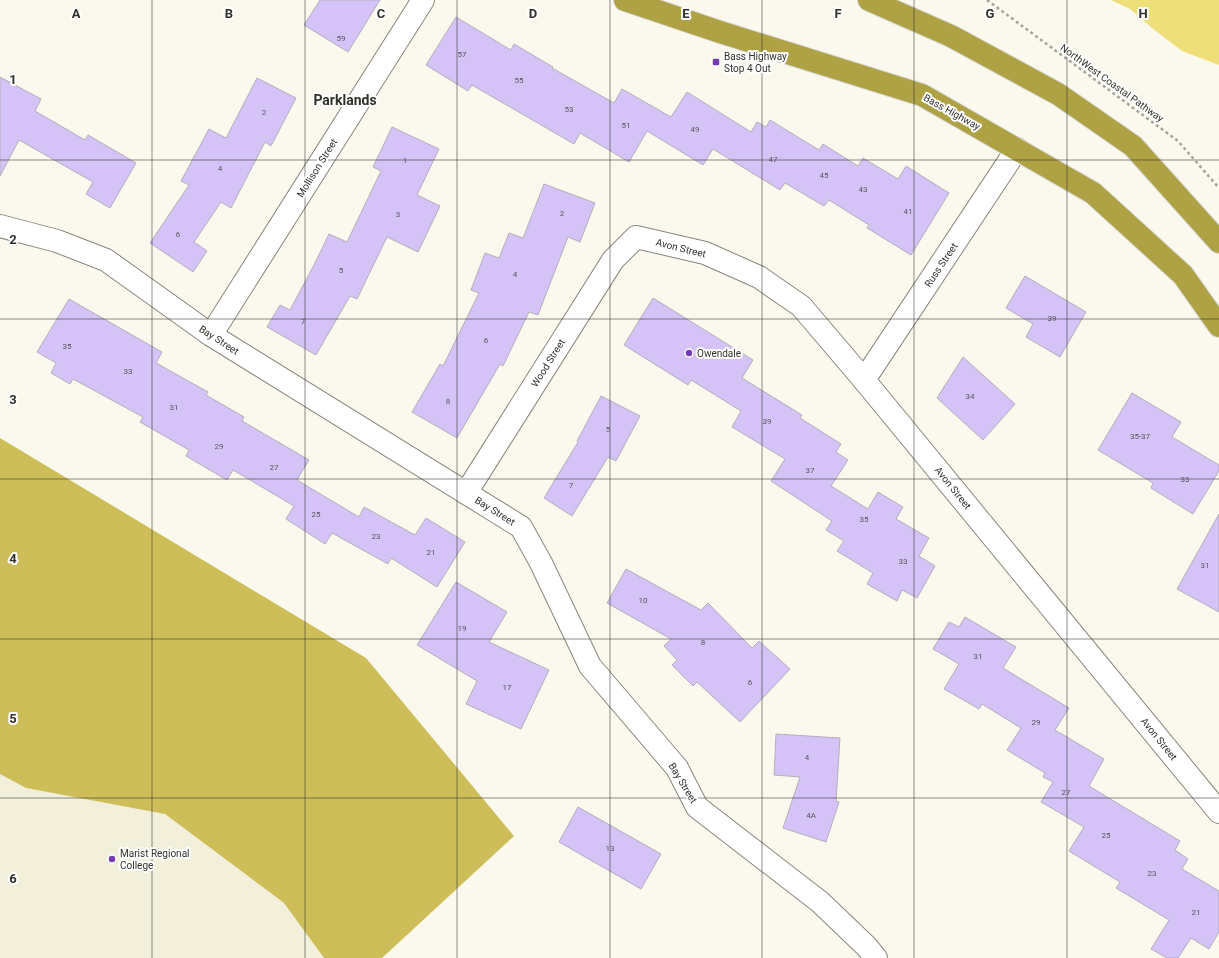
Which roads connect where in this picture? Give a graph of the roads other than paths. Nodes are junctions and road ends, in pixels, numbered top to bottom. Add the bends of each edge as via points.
1 (423, 0) edge
2 (625, 0) edge
3 (869, 0) edge
4 (1016, 149) junction
5 (0, 226) edge
6 (636, 237) joint
7 (1219, 242) edge
8 (1219, 326) edge
9 (211, 335) junction
10 (864, 380) junction
11 (466, 493) junction
12 (1219, 812) edge
13 (876, 958) edge

1 - 9 street, Mollison Street
2 - 4 highway, Bass Highway via 922,95
3 - 7 highway via 951,36 1058,94 1133,146
4 - 8 highway, Bass Highway via 1093,193 1183,275
4 - 10 street, Russ Street
5 - 9 street, Bay Street via 57,240 106,260
6 - 10 street, Avon Street via 705,253 758,277 801,306
6 - 11 street, Wood Street via 613,260
9 - 11 street, Bay Street
10 - 12 street, Avon Street
11 - 13 street, Bay Street via 521,527 590,666 676,768 697,807 820,902

